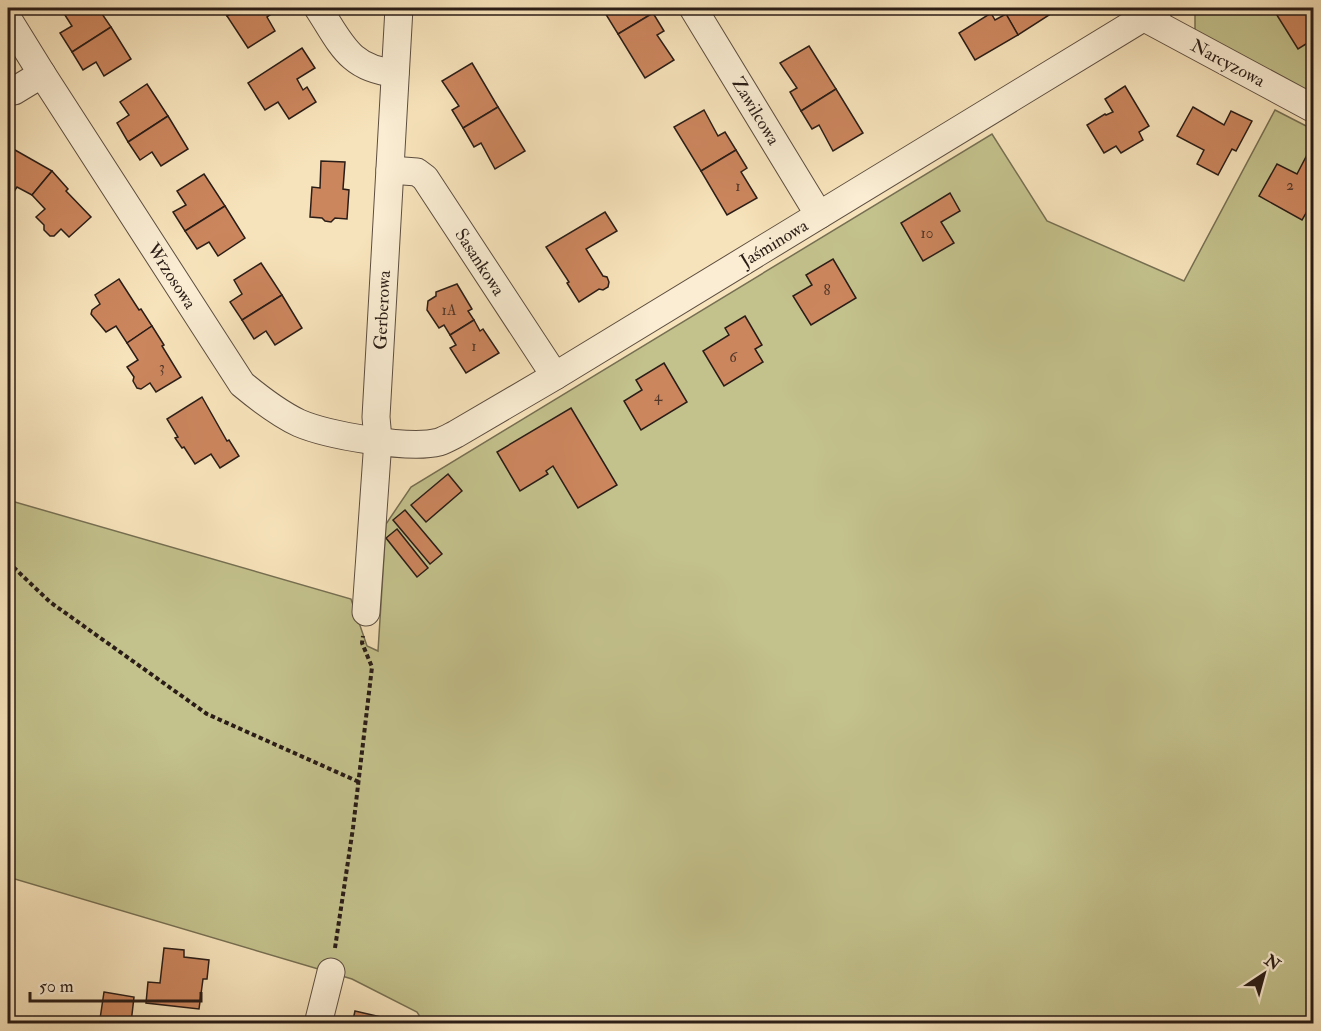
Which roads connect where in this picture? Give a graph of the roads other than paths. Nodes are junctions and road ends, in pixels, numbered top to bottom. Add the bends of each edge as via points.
1 (318, 8) edge
2 (399, 8) edge
3 (693, 8) edge
4 (1151, 12) edge
5 (8, 20) edge
6 (395, 73) junction
7 (42, 74) junction
8 (8, 92) edge
9 (1314, 109) edge
10 (390, 170) junction
11 (819, 215) junction
12 (555, 376) junction
13 (378, 440) junction
14 (366, 612) road end
15 (331, 972) road end
16 (318, 1023) edge

1 - 6 street via 357,62 377,71
2 - 6 street, Gerberowa
3 - 11 street, Zawilcowa
4 - 9 street, Narcyzowa
4 - 11 street, Jaśminowa
5 - 7 street, Wrzosowa
6 - 10 street, Gerberowa
7 - 8 street
7 - 13 street, Wrzosowa via 242,384 300,423 335,434
10 - 12 street, Sasankowa via 417,172 425,178
10 - 13 street, Gerberowa via 376,417
11 - 12 street, Jaśminowa
12 - 13 street, Jaśminowa via 440,441 402,444
13 - 14 street, Gerberowa
15 - 16 street

